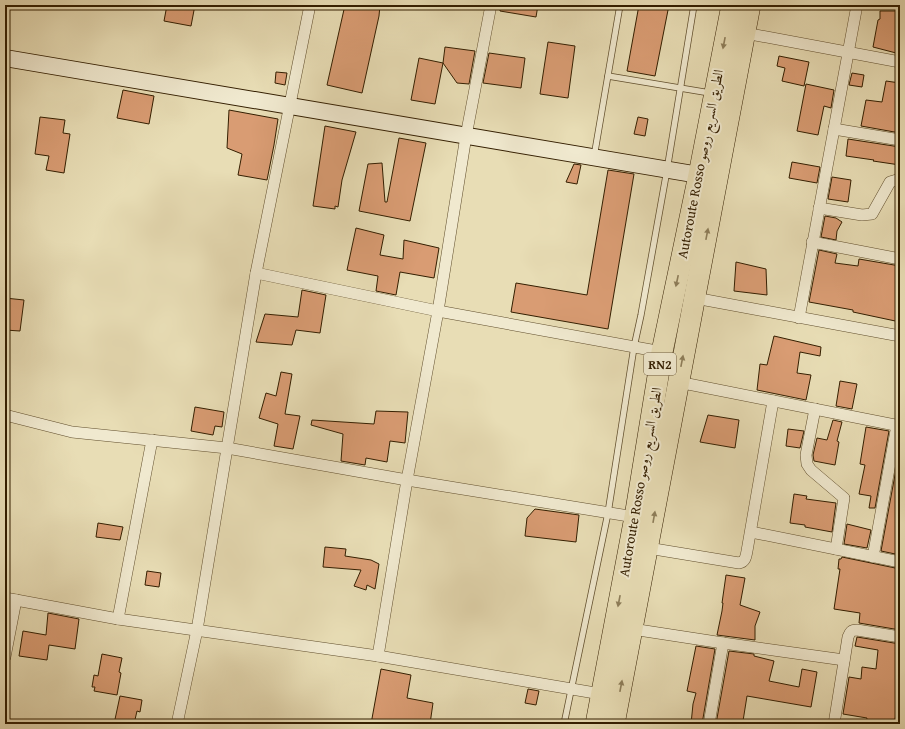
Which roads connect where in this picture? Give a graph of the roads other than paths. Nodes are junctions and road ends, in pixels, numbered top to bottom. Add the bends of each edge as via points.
1 (310, 5) edge
2 (491, 5) edge
3 (620, 5) edge
4 (694, 5) edge
5 (732, 5) edge
6 (750, 5) edge
7 (857, 5) edge
8 (745, 33) junction
9 (849, 52) junction
10 (5, 58) edge
11 (900, 62) edge
12 (608, 76) junction
13 (681, 88) junction
14 (715, 94) junction
15 (289, 106) junction
16 (834, 129) junction
17 (466, 136) junction
18 (900, 140) edge
19 (594, 157) junction
20 (667, 170) junction
21 (699, 175) junction
22 (900, 179) edge
23 (819, 208) junction
24 (812, 242) junction
25 (900, 259) edge
26 (256, 273) junction
27 (695, 298) junction
28 (438, 311) junction
29 (799, 318) junction
30 (900, 336) edge
31 (634, 346) junction
32 (662, 352) junction
33 (678, 382) junction
34 (773, 401) junction
35 (815, 409) junction
36 (5, 415) edge
37 (899, 425) edge
38 (152, 440) junction
39 (227, 448) junction
40 (407, 480) junction
41 (608, 513) junction
42 (635, 517) junction
43 (751, 532) junction
44 (648, 548) junction
45 (836, 549) junction
46 (873, 557) junction
47 (900, 562) edge
48 (11, 599) edge
49 (118, 619) junction
50 (632, 629) junction
51 (197, 630) junction
52 (900, 637) edge
53 (723, 643) junction
54 (378, 656) junction
55 (5, 657) edge
56 (844, 660) junction
57 (572, 689) junction
58 (601, 694) junction
59 (177, 724) edge
60 (564, 724) edge
61 (596, 724) edge
62 (614, 724) edge
63 (709, 724) edge
64 (834, 724) edge

1 - 15 street
2 - 17 street
3 - 12 lane
4 - 13 lane
5 -> 14 highway, Autoroute Rosso الطريق السريع روصو / RN2
6 - 8 highway, Autoroute Rosso الطريق السريع روصو / RN2
7 - 9 street
8 - 9 street
27 -> 8 highway, Autoroute Rosso الطريق السريع روصو / RN2
9 - 11 street
9 - 16 street
10 - 15 street
12 - 13 lane
12 - 19 lane
13 - 14 lane
13 - 20 lane
14 - 21 highway, Autoroute Rosso الطريق السريع روصو / RN2
15 - 17 street
15 - 26 street
16 - 18 street
16 - 23 street
17 - 19 street
17 - 28 street
19 - 20 street
20 - 21 street
20 - 31 lane
21 -> 32 highway, Autoroute Rosso الطريق السريع روصو / RN2
22 - 23 street via 890,182 872,214 862,215
23 - 24 street
24 - 25 street
24 - 29 street
26 - 28 street
26 - 39 street
27 - 29 street
33 -> 27 highway, Autoroute Rosso الطريق السريع روصو / RN2
28 - 31 street
28 - 40 street
29 - 30 street
31 - 32 street
31 - 41 lane
32 - 42 highway, Autoroute Rosso الطريق السريع روصو / RN2
33 - 34 street
44 -> 33 highway, Autoroute Rosso الطريق السريع روصو / RN2
34 - 35 street
34 - 43 street
35 - 37 street
35 - 45 street via 806,455 807,464 844,498
36 - 38 street via 72,432
37 - 46 street
38 - 39 street
38 - 49 street
39 - 40 street
39 - 51 street
40 - 41 street
40 - 54 street
41 - 42 street
41 - 57 lane
42 -> 58 highway, Autoroute Rosso الطريق السريع روصو / RN2
43 - 44 street via 748,551 742,563
43 - 45 street
44 - 50 highway, Autoroute Rosso الطريق السريع روصو / RN2
45 - 46 street
46 - 47 street
48 - 49 street
48 - 55 street
49 - 51 street
50 - 53 street
62 -> 50 highway, Autoroute Rosso الطريق السريع روصو / RN2
51 - 54 street
51 - 59 street
52 - 56 street via 853,630 848,637
53 - 56 street
53 - 63 street
54 - 57 street
56 - 64 street
57 - 58 street
57 - 60 lane
58 - 61 highway, Autoroute Rosso الطريق السريع روصو / RN2

